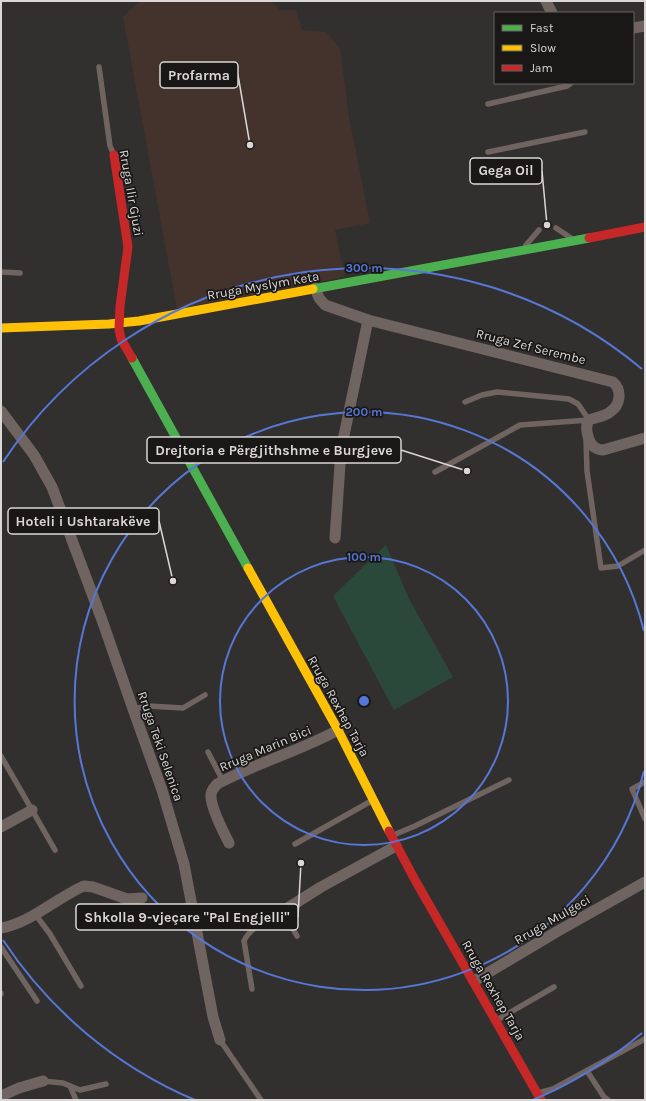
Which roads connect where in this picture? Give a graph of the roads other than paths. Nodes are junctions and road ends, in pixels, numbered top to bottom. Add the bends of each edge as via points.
1 (546, 1) edge
2 (552, 12) edge
3 (645, 26) edge
4 (634, 28) edge
5 (99, 66) dead end
6 (570, 84) edge
7 (488, 104) dead end
8 (585, 132) dead end
9 (488, 152) dead end
10 (114, 155) joint
11 (645, 227) edge
12 (556, 228) dead end
13 (539, 230) dead end
14 (574, 241) junction
15 (522, 250) junction
16 (1, 272) edge
17 (20, 272) dead end
18 (315, 288) junction
19 (368, 320) junction
20 (118, 323) junction
21 (1, 328) edge
22 (465, 402) dead end
23 (1, 411) edge
24 (588, 424) junction
25 (645, 438) edge
26 (435, 472) dead end
27 (335, 538) dead end
28 (645, 550) edge
29 (204, 695) dead end
30 (133, 709) junction
31 (338, 730) junction
32 (208, 752) dead end
33 (1, 756) edge
34 (509, 780) dead end
35 (224, 781) junction
36 (645, 782) edge
37 (374, 800) junction
38 (32, 810) junction
39 (645, 819) edge
40 (1, 827) edge
41 (393, 841) junction
42 (229, 843) dead end
43 (295, 844) dead end
44 (55, 850) dead end
45 (645, 882) edge
46 (142, 898) dead end
47 (283, 911) junction
48 (35, 914) junction
49 (1, 928) edge
50 (297, 936) dead end
51 (1, 947) edge
52 (474, 981) junction
53 (81, 986) dead end
54 (554, 988) dead end
55 (252, 989) dead end
56 (37, 1001) dead end
57 (496, 1020) junction
58 (645, 1039) edge
59 (220, 1040) joint
60 (587, 1071) junction
61 (43, 1081) joint
62 (106, 1084) dead end
63 (70, 1086) junction
64 (1, 1096) edge
65 (540, 1097) edge
66 (76, 1100) edge
67 (261, 1100) edge
68 (608, 1100) edge

1 - 2 street
3 - 4 street
5 - 10 lane, Rruga Ilir Gjuzi via 110,146
6 - 7 lane
8 - 9 lane
10 - 20 street, Rruga Ilir Gjuzi via 128,247
11 - 14 street, Rruga Myslym Keta
12 - 14 lane
13 - 15 lane
14 - 15 street, Rruga Myslym Keta
15 - 18 street, Rruga Myslym Keta
16 - 17 lane
18 - 19 street, Rruga Zef Serembe via 325,305
18 - 20 street, Rruga Myslym Keta
19 - 24 street, Rruga Zef Serembe via 613,382 619,391 615,408
19 - 27 street via 341,450
20 - 21 street, Rruga Myslym Keta
20 - 31 street, Rruga Rexhep Tarja via 121,339
22 - 24 lane via 497,392 569,399 578,404
23 - 30 street, Rruga Teki Selenica via 34,455 52,486
24 - 25 street via 592,443 598,449 608,449
24 - 26 lane via 520,425
24 - 28 lane via 587,470 601,568 618,566
29 - 30 lane via 183,708 149,706
30 - 59 street, Rruga Teki Selenica via 162,790 182,857 213,1017
31 - 35 street, Rruga Marin Bici
31 - 37 street, Rruga Rexhep Tarja
32 - 35 lane
33 - 38 lane
34 - 41 lane
35 - 42 street, Rruga Marin Bici via 217,784 211,795 220,826
36 - 39 lane via 632,789
37 - 41 street, Rruga Rexhep Tarja
37 - 43 lane
38 - 40 street
38 - 44 lane
41 - 47 street
41 - 52 street, Rruga Rexhep Tarja
45 - 52 street, Rruga Mulgeci
46 - 48 street via 127,899 84,886
47 - 50 lane
47 - 55 lane via 254,929 244,941
48 - 49 street
48 - 53 lane
51 - 56 lane
52 - 57 street, Rruga Rexhep Tarja
54 - 57 lane
57 - 65 street, Rruga Rexhep Tarja
58 - 60 lane
59 - 67 lane, Rruga Teki Selenica
60 - 65 lane
60 - 68 lane
61 - 63 lane
61 - 64 street
62 - 63 lane via 80,1090
63 - 66 lane

